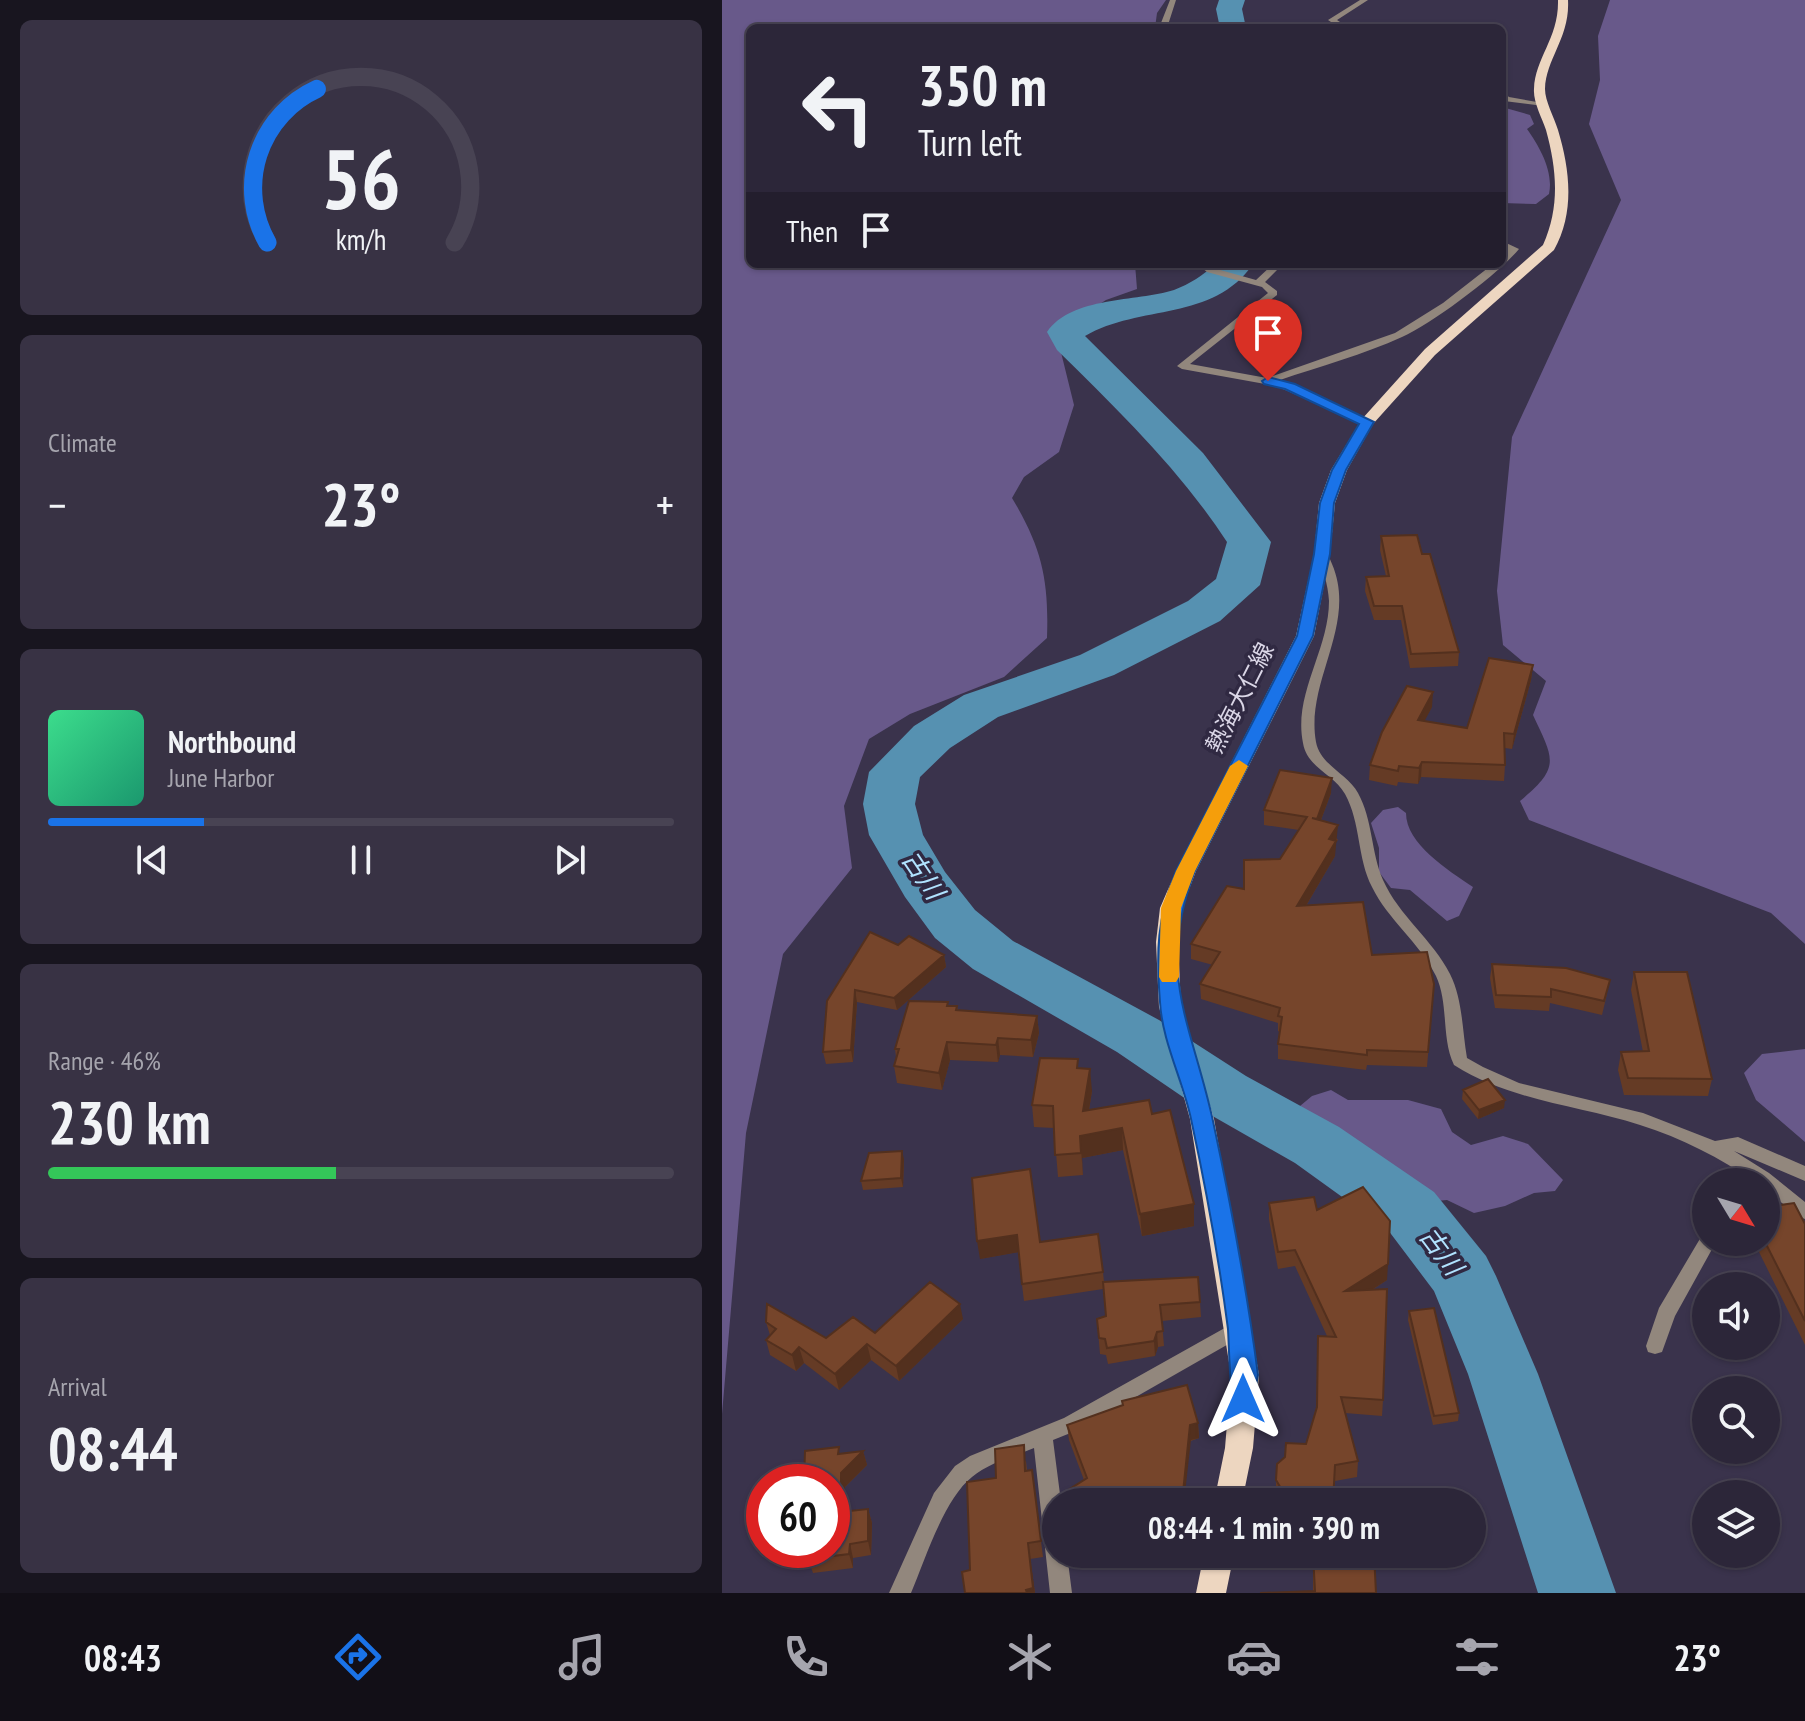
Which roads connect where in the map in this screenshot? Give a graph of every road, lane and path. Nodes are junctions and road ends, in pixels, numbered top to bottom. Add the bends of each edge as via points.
1 (1173, 0) edge
2 (1365, 0) edge
3 (1563, 0) edge
4 (1164, 24) edge
5 (1336, 24) edge
6 (1506, 98) edge
7 (1544, 104) junction
8 (1506, 246) edge
9 (1506, 258) edge
10 (1213, 268) edge
11 (1272, 268) edge
12 (1494, 268) edge
13 (1252, 282) junction
14 (1268, 381) junction
15 (1367, 422) junction
16 (1322, 554) junction
17 (1714, 1148) junction
18 (1740, 1168) edge
19 (1805, 1174) edge
20 (1780, 1196) edge
21 (1805, 1212) edge
22 (1699, 1256) edge
23 (1239, 1328) junction
24 (1655, 1346) dead end
25 (1043, 1437) junction
26 (1231, 1488) edge
27 (1216, 1568) edge
28 (900, 1593) edge
29 (1061, 1593) edge
30 (1211, 1593) edge

1 - 4 street
2 - 5 street via 1333,18
3 - 7 main road, 熱海大仁線 via 1565,21 1541,77
6 - 7 street
7 - 15 main road, 熱海大仁線 via 1565,180 1559,229 1549,247 1430,352
8 - 9 street via 1514,249
10 - 13 street
11 - 13 street
12 - 14 street via 1399,335
13 - 14 street via 1274,293 1182,366
14 - 15 street
15 - 16 main road, 熱海大仁線 via 1327,503
16 - 17 street via 1337,592 1309,711 1309,744 1316,759 1352,794 1376,882 1442,972 1460,1061 1491,1079 1622,1113
16 - 23 main road, 熱海大仁線 via 1305,636 1186,871 1171,908 1167,942 1170,1007 1202,1119
17 - 18 street
17 - 19 street via 1738,1144
20 - 21 street
22 - 24 street via 1671,1304
23 - 25 street
23 - 26 main road, 熱海大仁線 via 1245,1375
25 - 28 street via 977,1462 950,1484
25 - 29 street
27 - 30 main road

